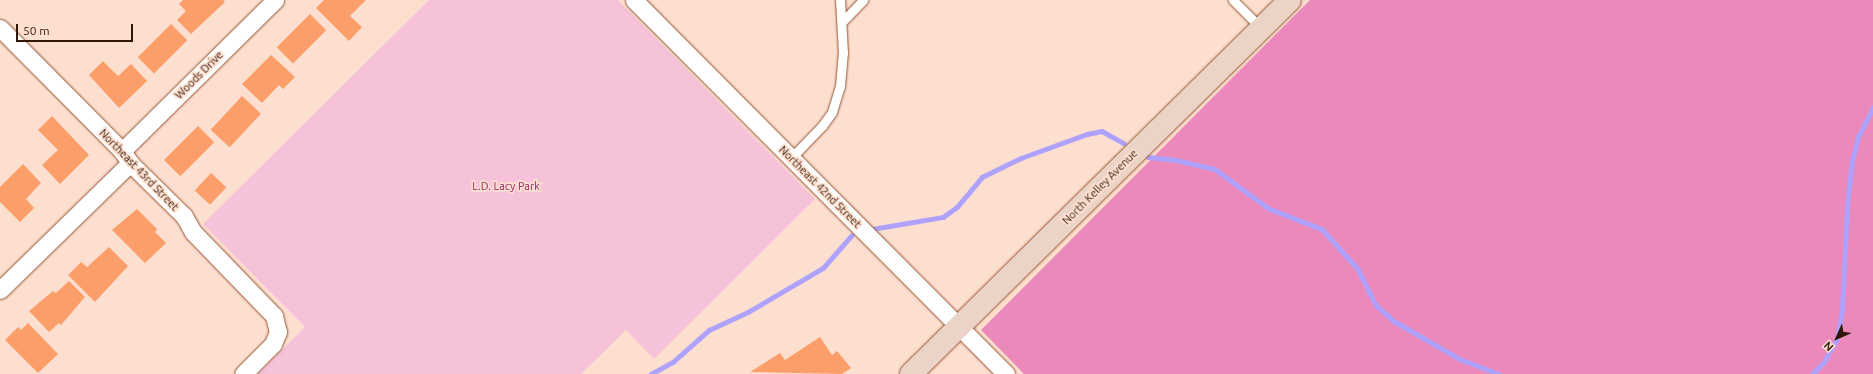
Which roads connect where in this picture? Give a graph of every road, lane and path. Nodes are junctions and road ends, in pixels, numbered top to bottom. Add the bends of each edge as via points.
1 (275, 0) edge
2 (634, 0) edge
3 (840, 0) edge
4 (863, 0) edge
5 (1233, 0) edge
6 (1290, 0) edge
7 (842, 21) junction
8 (0, 28) edge
9 (1261, 28) junction
10 (126, 157) junction
11 (791, 158) junction
12 (0, 290) edge
13 (959, 326) junction
14 (243, 374) edge
15 (911, 374) edge
16 (1006, 374) edge

1 - 10 street, Woods Drive
2 - 11 street, Northeast 42nd Street
3 - 7 lane
4 - 7 lane
5 - 9 lane
6 - 9 street, North Kelley Avenue
7 - 11 lane via 840,86 832,112
8 - 10 street, Northeast 43rd Street
9 - 13 street, North Kelley Avenue
10 - 12 street, Woods Drive
10 - 14 street, Northeast 43rd Street via 184,216 193,232 274,316 278,332 273,344
11 - 13 street, Northeast 42nd Street
13 - 15 street, North Kelley Avenue
13 - 16 street, Northeast 42nd Street

